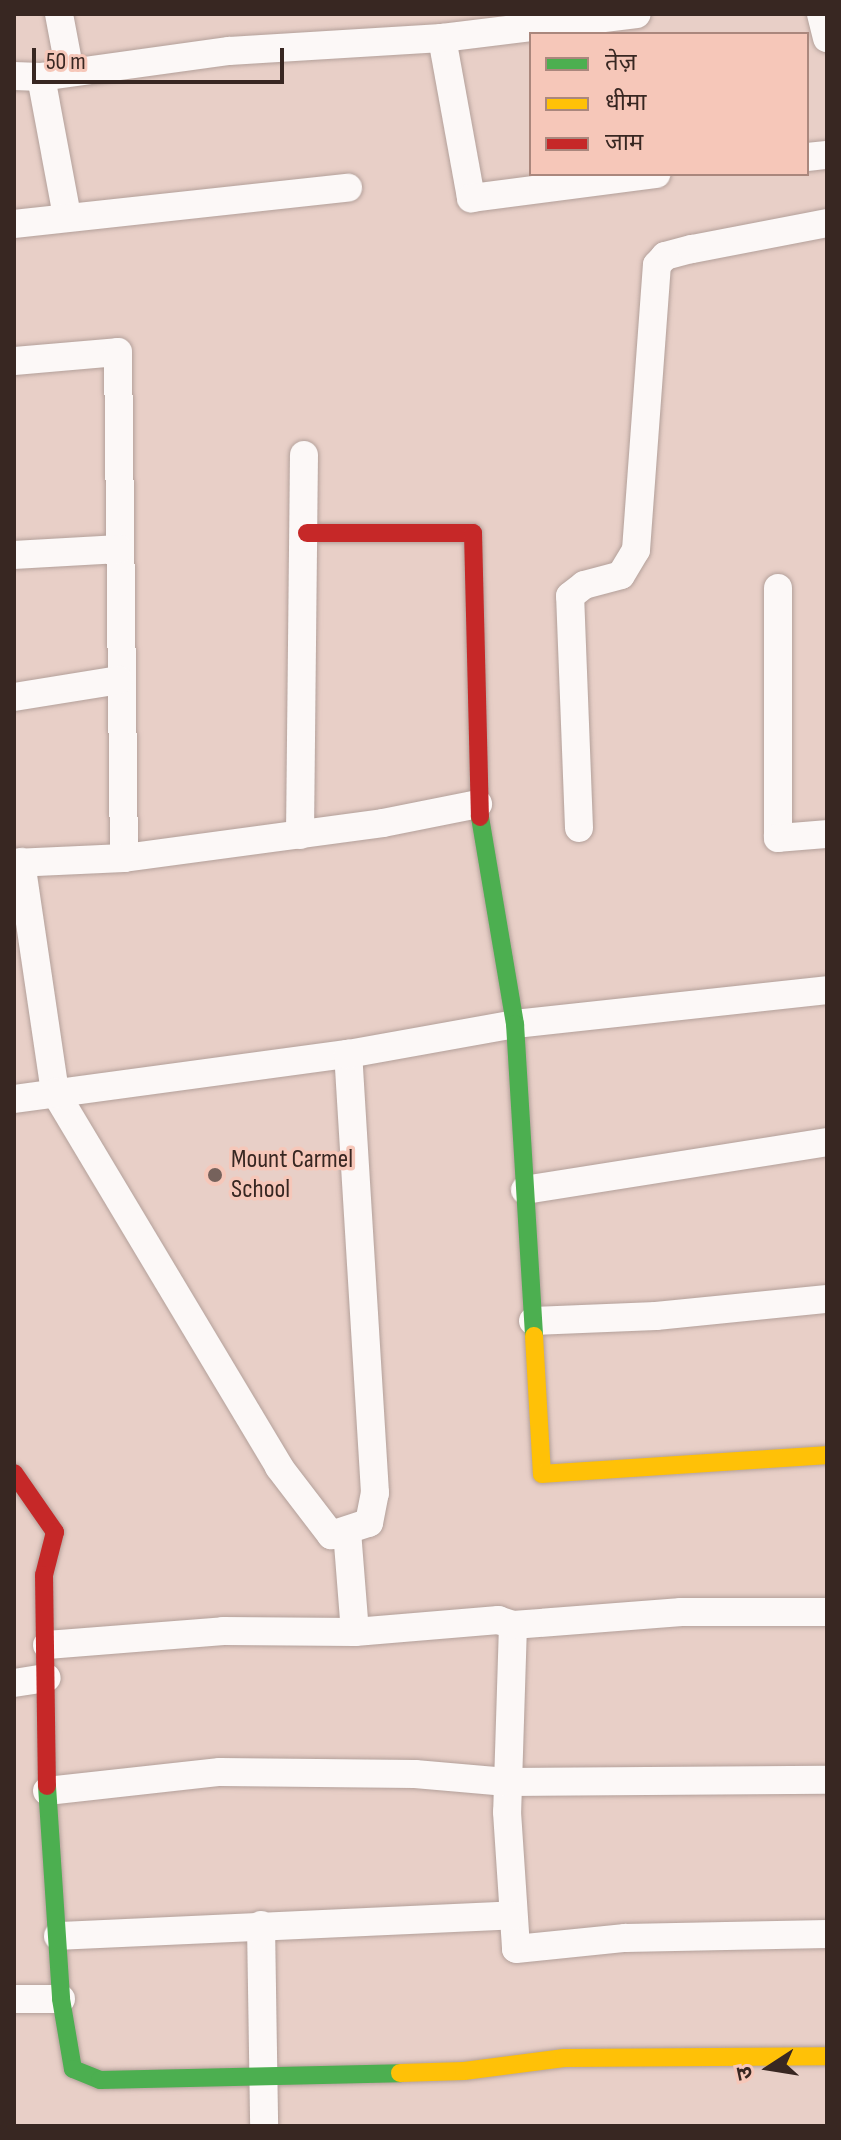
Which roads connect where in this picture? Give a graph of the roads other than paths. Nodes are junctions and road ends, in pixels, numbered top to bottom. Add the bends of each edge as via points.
1 (59, 14) edge
2 (637, 14) edge
3 (821, 14) edge
4 (827, 36) edge
5 (442, 38) junction
6 (70, 72) junction
7 (27, 76) edge
8 (641, 176) edge
9 (348, 188) dead end
10 (67, 216) junction
11 (827, 223) edge
12 (14, 224) edge
13 (14, 361) edge
14 (304, 455) dead end
15 (307, 533) junction
16 (119, 549) junction
17 (14, 555) edge
18 (778, 588) dead end
19 (119, 680) junction
20 (14, 697) edge
21 (478, 804) junction
22 (579, 828) dead end
23 (827, 834) edge
24 (300, 835) junction
25 (124, 858) junction
26 (17, 862) edge
27 (827, 990) edge
28 (515, 1024) junction
29 (348, 1054) junction
30 (55, 1092) junction
31 (14, 1099) edge
32 (827, 1142) edge
33 (525, 1190) junction
34 (827, 1299) edge
35 (533, 1321) junction
36 (827, 1455) edge
37 (14, 1473) edge
38 (347, 1531) junction
39 (827, 1612) edge
40 (513, 1625) junction
41 (355, 1632) junction
42 (47, 1645) junction
43 (47, 1678) junction
44 (14, 1683) edge
45 (827, 1780) edge
46 (507, 1782) junction
47 (47, 1791) junction
48 (512, 1915) junction
49 (261, 1925) junction
50 (827, 1934) edge
51 (58, 1936) junction
52 (14, 1999) edge
53 (61, 1999) junction
54 (827, 2056) edge
55 (266, 2073) junction
56 (264, 2126) edge

1 - 6 street
2 - 5 street
3 - 4 street
5 - 6 street via 229,51
5 - 8 street via 471,198
6 - 7 street
7 - 10 street
9 - 10 street
10 - 12 street
11 - 22 street via 692,249 665,256 657,265 636,550 621,575 584,585 570,596
13 - 16 street via 118,352
14 - 15 street
15 - 21 street via 473,533
15 - 24 street
16 - 17 street
16 - 19 street
18 - 23 street via 778,838
19 - 20 street
19 - 25 street
21 - 24 street
21 - 28 street
24 - 25 street
25 - 26 street
26 - 30 street
27 - 28 street
28 - 29 street
28 - 33 street
29 - 30 street
29 - 38 street via 375,1493 369,1523
30 - 31 street
30 - 38 street via 279,1467 331,1535
32 - 33 street
33 - 35 street
34 - 35 street via 656,1316
35 - 36 street via 542,1474
37 - 42 street via 55,1532 44,1575
38 - 41 street
39 - 40 street via 681,1612
40 - 41 street via 498,1620
40 - 46 street
41 - 42 street via 223,1631
42 - 43 street
43 - 44 street
43 - 47 street
45 - 46 street
46 - 47 street via 415,1774 220,1772
46 - 48 street
47 - 51 street
48 - 49 street
48 - 50 street via 516,1949 625,1938
49 - 51 street
49 - 55 street
51 - 53 street
52 - 53 street
53 - 55 street via 73,2069 100,2080
54 - 55 street via 564,2058 464,2071
55 - 56 street

